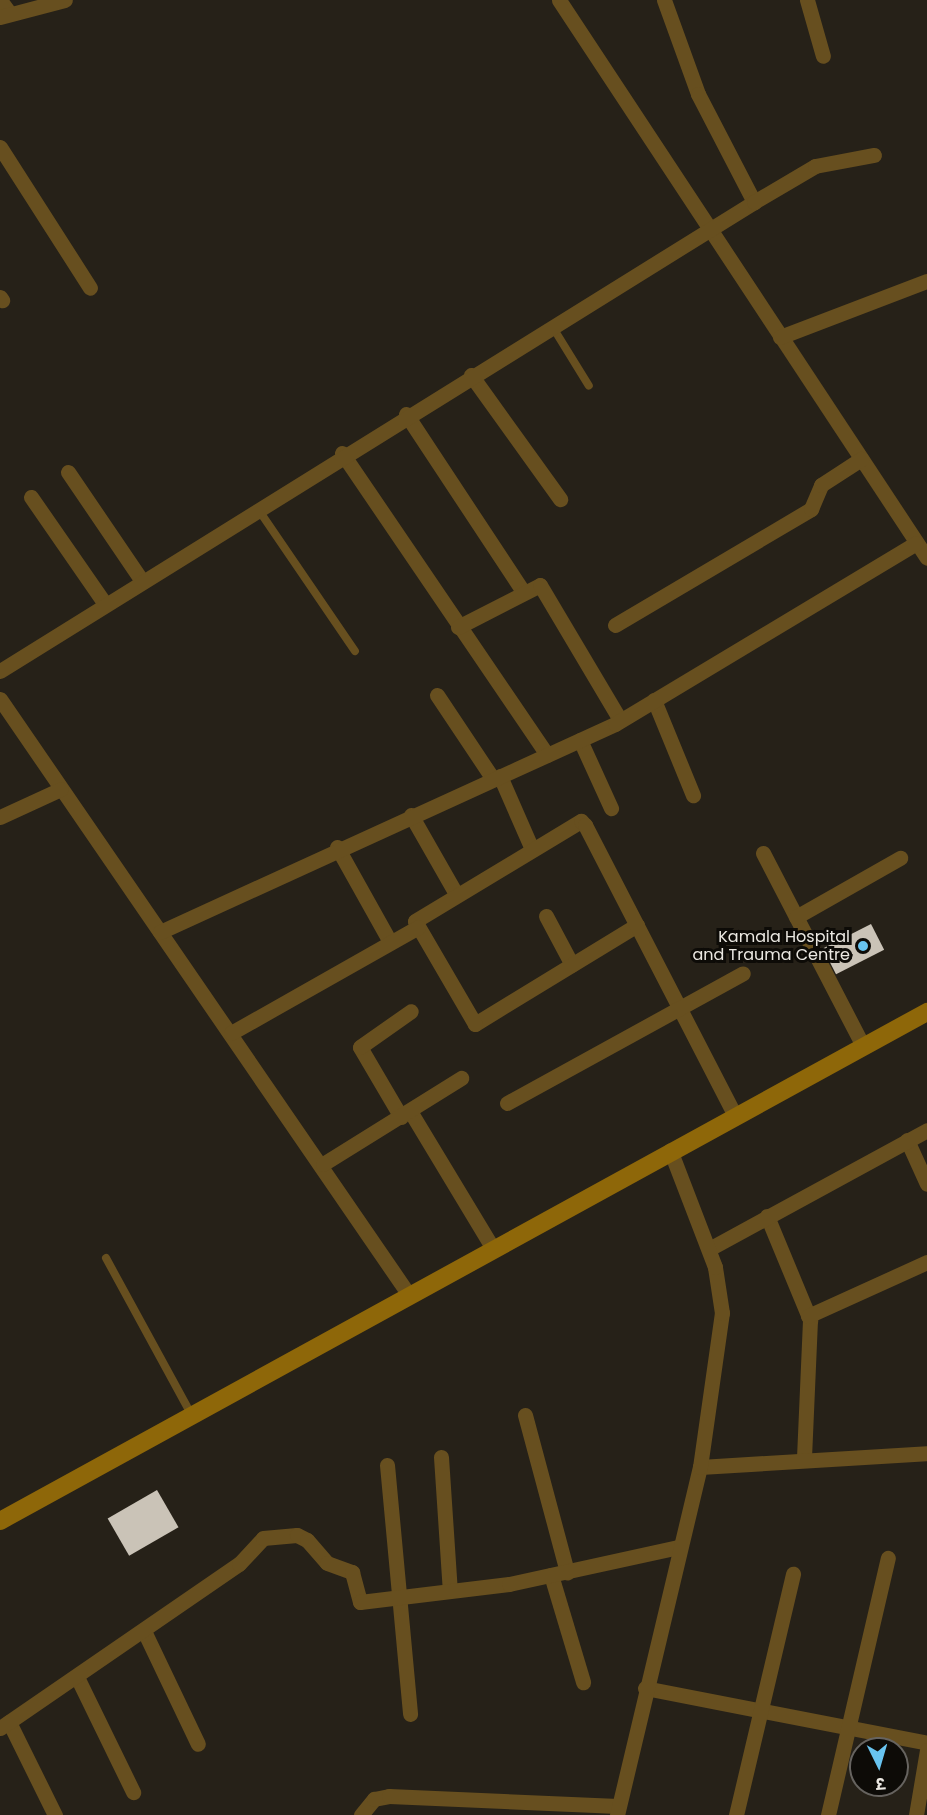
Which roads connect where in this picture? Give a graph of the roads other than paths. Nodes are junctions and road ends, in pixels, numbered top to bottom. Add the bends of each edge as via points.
1 (0, 0) edge
2 (65, 0) edge
3 (559, 0) edge
4 (664, 0) edge
5 (807, 0) edge
6 (5, 16) edge
7 (823, 56) dead end
8 (0, 147) edge
9 (874, 154) dead end
10 (754, 202) junction
11 (710, 229) junction
12 (927, 281) edge
13 (90, 288) dead end
14 (552, 325) junction
15 (780, 337) junction
16 (471, 375) junction
17 (589, 386) dead end
18 (406, 414) junction
19 (342, 453) junction
20 (861, 459) junction
21 (68, 472) dead end
22 (31, 497) dead end
23 (560, 499) dead end
24 (257, 507) junction
25 (924, 552) edge
26 (142, 581) junction
27 (522, 591) junction
28 (105, 604) junction
29 (615, 625) dead end
30 (458, 627) junction
31 (355, 651) dead end
32 (0, 671) edge
33 (437, 695) dead end
34 (0, 699) edge
35 (654, 700) junction
36 (620, 720) junction
37 (580, 740) junction
38 (547, 755) junction
39 (497, 777) junction
40 (61, 789) junction
41 (693, 795) dead end
42 (611, 808) dead end
43 (411, 814) junction
44 (0, 817) edge
45 (337, 847) junction
46 (531, 847) junction
47 (763, 853) dead end
48 (900, 858) dead end
49 (455, 892) junction
50 (546, 916) dead end
51 (796, 917) junction
52 (637, 925) junction
53 (418, 927) junction
54 (160, 932) junction
55 (390, 942) junction
56 (572, 965) junction
57 (743, 973) dead end
58 (680, 1008) junction
59 (411, 1011) dead end
60 (927, 1012) edge
61 (231, 1033) junction
62 (862, 1046) junction
63 (461, 1078) dead end
64 (507, 1102) dead end
65 (406, 1114) junction
66 (735, 1114) junction
67 (927, 1130) edge
68 (907, 1140) junction
69 (670, 1150) junction
70 (323, 1164) junction
71 (927, 1184) edge
72 (767, 1216) junction
73 (492, 1247) junction
74 (709, 1249) junction
75 (106, 1258) dead end
76 (927, 1262) edge
77 (409, 1295) junction
78 (808, 1316) junction
79 (191, 1414) junction
80 (525, 1415) dead end
81 (927, 1453) edge
82 (441, 1457) dead end
83 (804, 1460) junction
84 (387, 1465) dead end
85 (700, 1467) junction
86 (0, 1521) edge
87 (679, 1547) junction
88 (888, 1558) dead end
89 (567, 1572) junction
90 (793, 1574) dead end
91 (551, 1575) junction
92 (450, 1591) junction
93 (399, 1596) junction
94 (144, 1631) junction
95 (78, 1679) junction
96 (583, 1682) dead end
97 (645, 1688) junction
98 (757, 1710) junction
99 (410, 1714) dead end
100 (5, 1725) edge
101 (847, 1727) junction
102 (927, 1743) edge
103 (198, 1744) dead end
104 (927, 1750) edge
105 (133, 1792) dead end
106 (618, 1811) edge
107 (55, 1815) edge
108 (361, 1815) edge
109 (736, 1815) edge
110 (828, 1815) edge
111 (916, 1815) edge

1 - 6 street
2 - 6 street
3 - 11 street
4 - 10 street via 699,94
5 - 7 street
8 - 13 street
9 - 10 street via 815,166
10 - 11 street
11 - 14 street
11 - 15 street
12 - 15 street
14 - 16 street
14 - 17 lane
15 - 20 street
16 - 18 street
16 - 23 street
18 - 19 street
18 - 27 street
19 - 24 street
19 - 30 street
20 - 25 street
20 - 29 street via 820,485 811,509
21 - 26 street
22 - 28 street
24 - 26 street
24 - 31 lane
25 - 35 street
26 - 28 street
27 - 30 street
27 - 36 street via 544,588
28 - 32 street
30 - 38 street
33 - 39 street
34 - 40 street
35 - 36 street
35 - 41 street
36 - 37 street
37 - 38 street
37 - 42 street
38 - 39 street
39 - 43 street
39 - 46 street
40 - 44 street
40 - 54 street
43 - 45 street
43 - 49 street
45 - 54 street
45 - 55 street
46 - 49 street
46 - 52 street via 581,821
47 - 51 street
48 - 51 street
49 - 53 street via 420,913
50 - 56 street
51 - 62 street
52 - 56 street
52 - 58 street
53 - 55 street
53 - 56 street via 475,1024
54 - 61 street
55 - 61 street
57 - 58 street
58 - 64 street
58 - 66 street
59 - 65 street via 360,1047
60 - 62 main road
61 - 70 street
62 - 66 main road
63 - 65 street
65 - 70 street
65 - 73 street
66 - 69 main road
67 - 68 street
68 - 71 street
68 - 72 street
69 - 73 main road
69 - 74 street
70 - 77 street
72 - 74 street
72 - 78 street
73 - 77 main road
74 - 85 street via 722,1312
75 - 79 lane
76 - 78 street
77 - 79 main road
78 - 83 street
79 - 86 main road
80 - 89 street
81 - 83 street
82 - 92 street
83 - 85 street
84 - 93 street
85 - 87 street
87 - 89 street
87 - 97 street
88 - 101 street
89 - 91 street
90 - 98 street
91 - 92 street
91 - 96 street
92 - 93 street
93 - 94 street via 360,1602 348,1569 327,1563 302,1537 273,1536 257,1541 238,1564
93 - 99 street
94 - 95 street
94 - 103 street
95 - 100 street
95 - 105 street
97 - 98 street
97 - 106 street
98 - 101 street
98 - 109 street
100 - 107 street
101 - 102 street
101 - 110 street
104 - 111 street
106 - 108 street via 389,1796 374,1799

